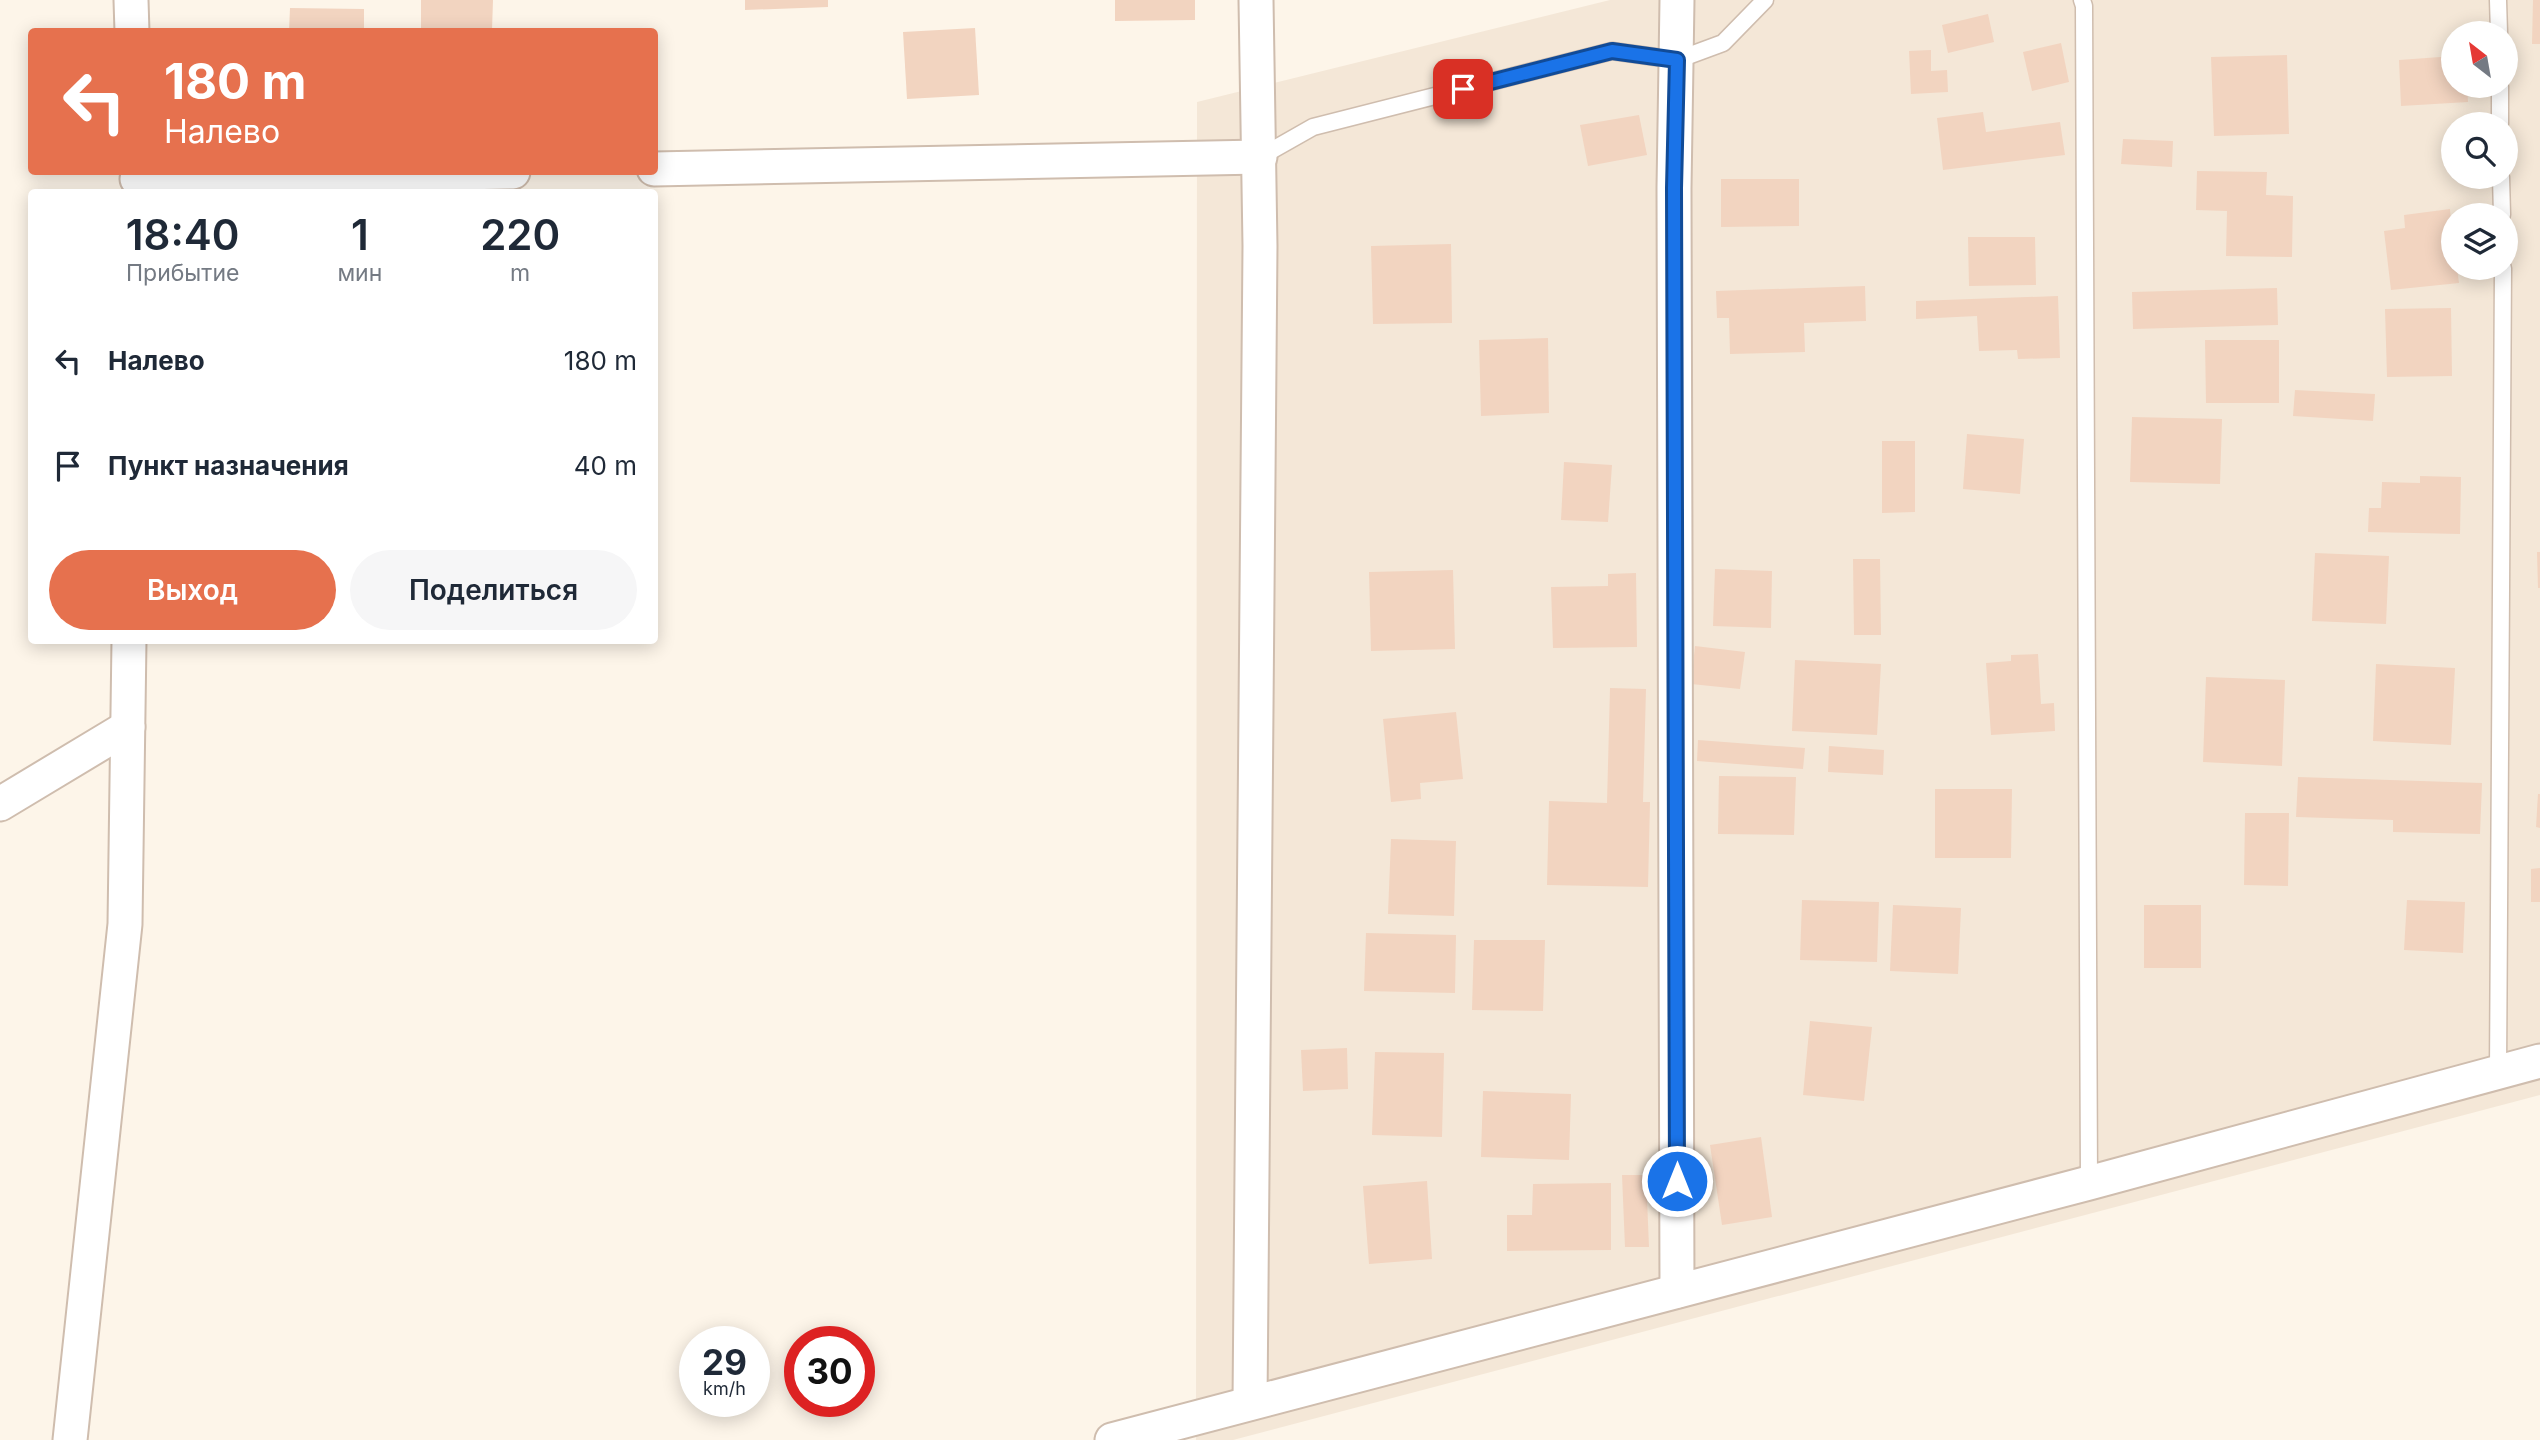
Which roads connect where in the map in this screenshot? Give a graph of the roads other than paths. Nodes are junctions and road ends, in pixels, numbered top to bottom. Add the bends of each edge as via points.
1 (131, 0) edge
2 (1256, 0) edge
3 (1677, 0) edge
4 (1765, 0) edge
5 (2082, 0) edge
6 (2498, 0) edge
7 (2499, 21) edge
8 (132, 28) edge
9 (1677, 60) junction
10 (1260, 157) junction
11 (658, 169) edge
12 (388, 175) edge
13 (137, 181) edge
14 (2503, 280) edge
15 (129, 644) edge
16 (128, 727) junction
17 (0, 804) edge
18 (2540, 1061) edge
19 (2498, 1072) junction
20 (2089, 1183) junction
21 (1677, 1291) junction
22 (1250, 1403) junction
23 (70, 1440) edge
24 (1112, 1440) edge

1 - 8 street
2 - 10 street
3 - 9 street
4 - 9 lane via 1723,43
5 - 20 lane
6 - 7 lane
9 - 10 lane via 1612,51 1313,128
9 - 21 street
10 - 11 street
10 - 22 street
12 - 13 street
14 - 19 lane
15 - 16 street
16 - 17 street
16 - 23 street via 125,924
18 - 19 street
19 - 20 street
20 - 21 street
21 - 22 street
22 - 24 street

